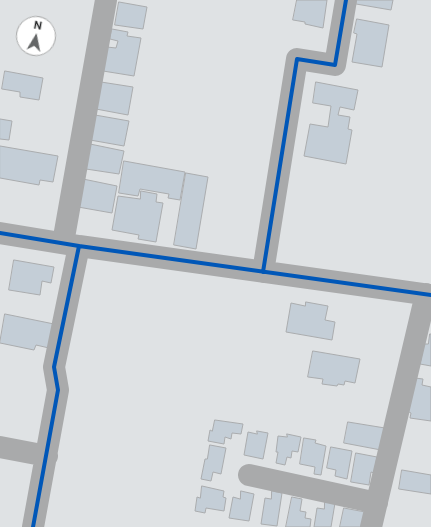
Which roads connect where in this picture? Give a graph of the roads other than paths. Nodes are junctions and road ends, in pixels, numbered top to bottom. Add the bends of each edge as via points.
1 (106, 0) edge
2 (346, 0) edge
3 (0, 233) edge
4 (71, 245) junction
5 (262, 272) junction
6 (429, 294) edge
7 (0, 447) edge
8 (47, 456) junction
9 (248, 475) dead end
10 (376, 503) junction
11 (33, 527) edge
12 (371, 527) edge

1 - 4 street
2 - 5 street via 335,65 297,59
3 - 4 street
4 - 5 street
4 - 8 street via 54,367 58,390
5 - 6 street
6 - 10 street
7 - 8 street
8 - 11 street
9 - 10 street
10 - 12 street

